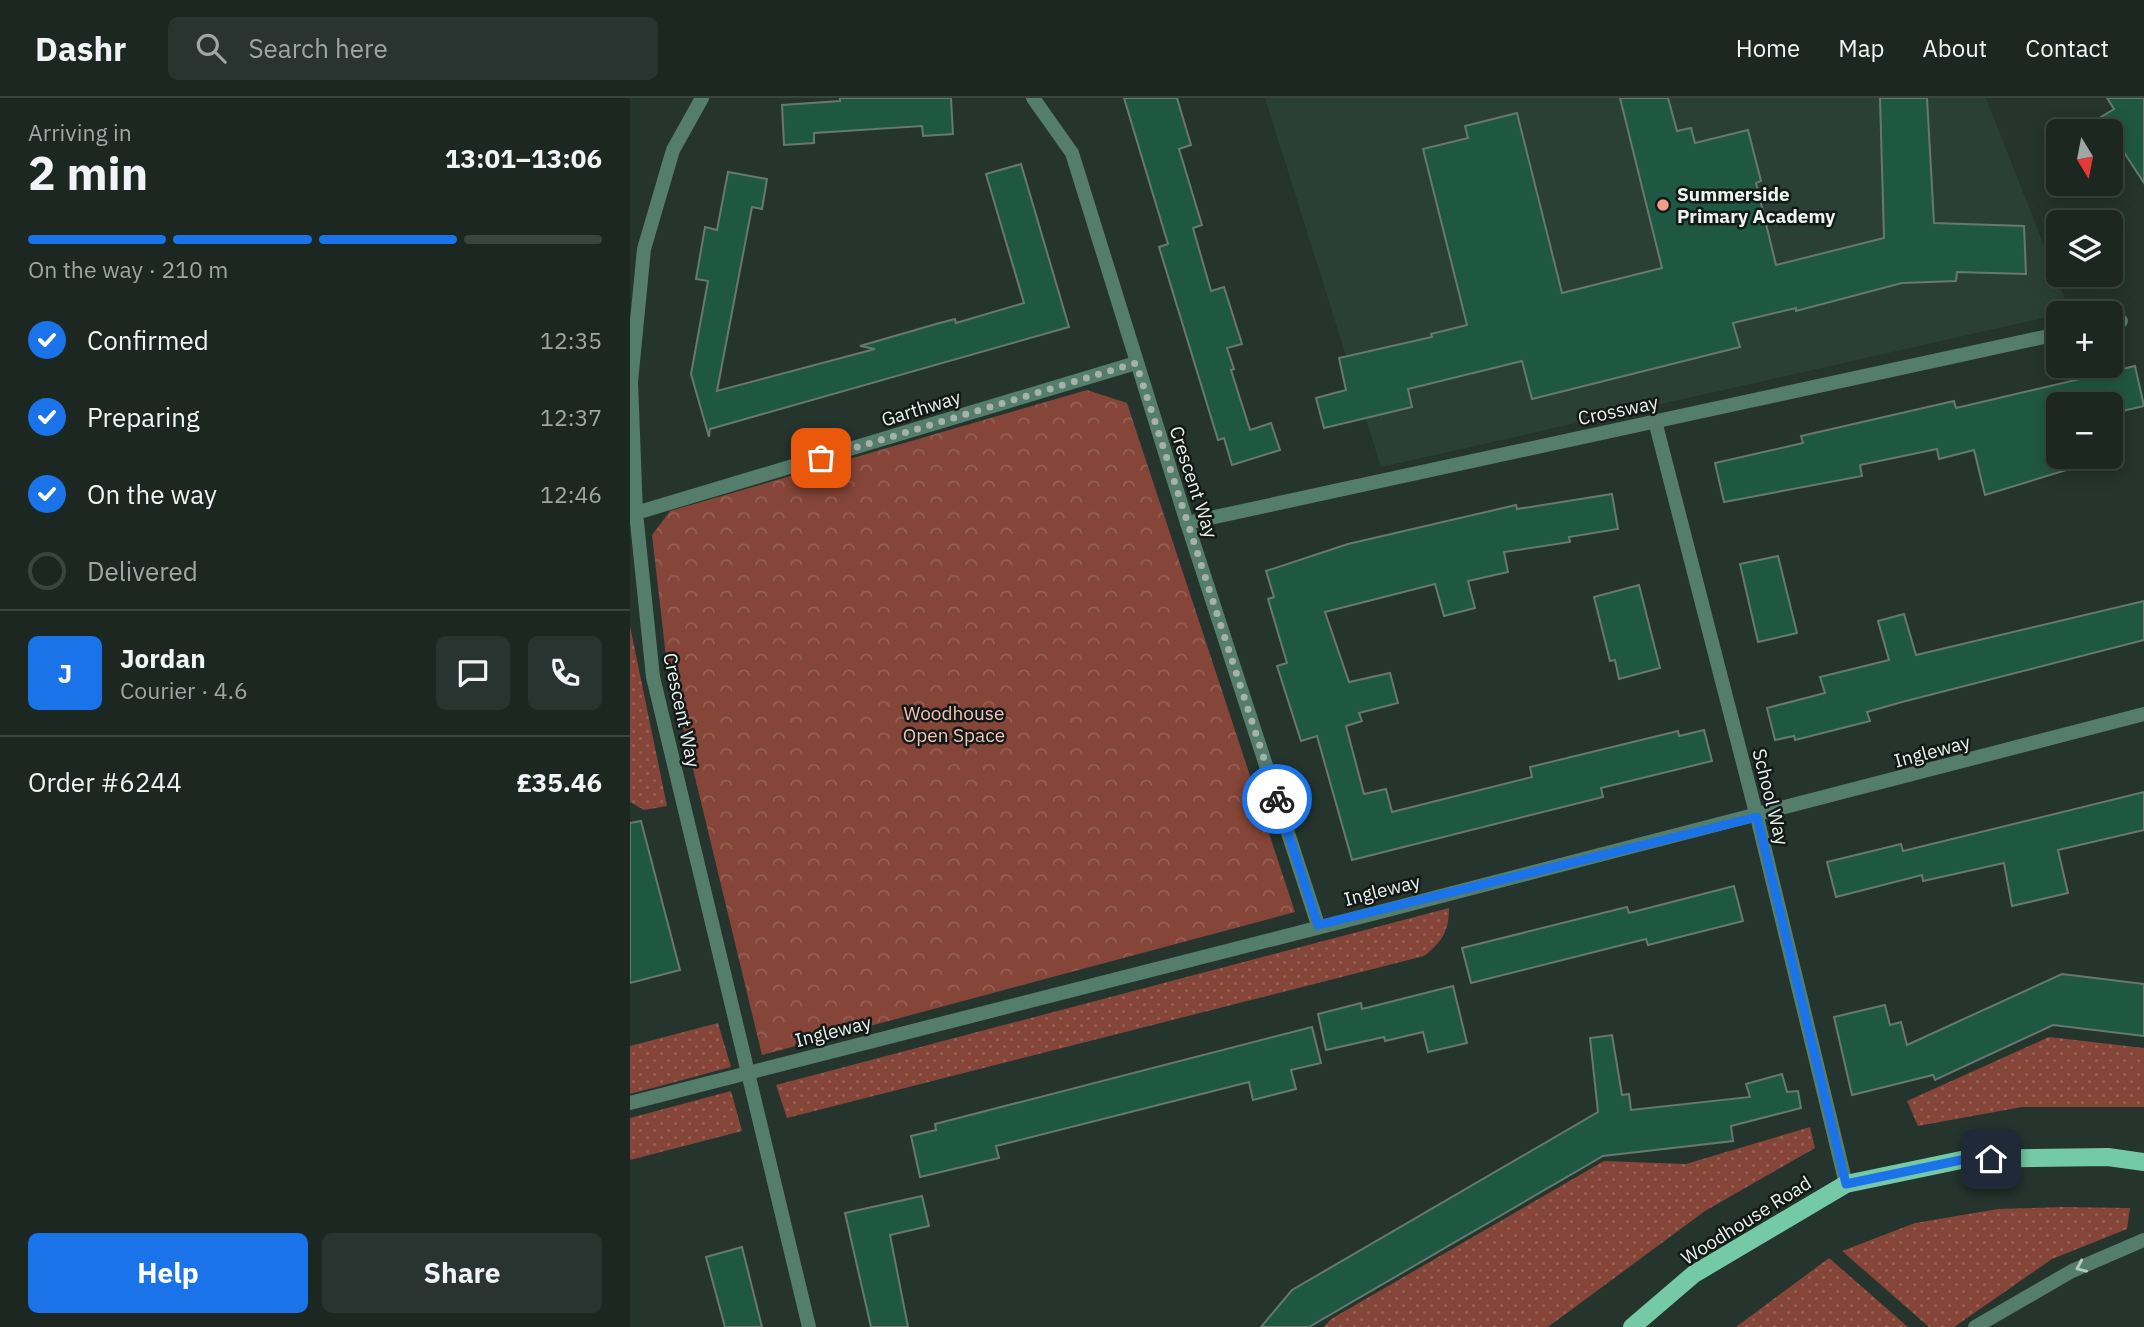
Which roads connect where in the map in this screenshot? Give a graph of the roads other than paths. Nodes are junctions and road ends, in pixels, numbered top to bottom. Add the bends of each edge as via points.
1 (702, 98) edge
2 (1033, 98) edge
3 (2046, 337) edge
4 (1136, 363) junction
5 (1655, 421) junction
6 (636, 513) junction
7 (1187, 523) junction
8 (2144, 714) edge
9 (1757, 817) junction
10 (1318, 925) junction
11 (748, 1073) junction
12 (630, 1103) edge
13 (2144, 1163) edge
14 (1846, 1184) junction
15 (2144, 1240) edge
16 (808, 1327) edge
17 (1632, 1327) edge
18 (1975, 1327) edge

1 - 6 street, Crescent Way via 673,150 645,249 631,382
2 - 4 street, Crescent Way via 1072,153
3 - 5 street, Crossway
4 - 6 street, Garthway
4 - 7 street, Crescent Way
5 - 7 street, Crossway
5 - 9 street, School Way
6 - 11 street, Crescent Way via 653,677
7 - 10 street, Crescent Way
8 - 9 street, Ingleway
9 - 10 street, Ingleway
9 - 14 street, School Way
10 - 11 street, Ingleway
11 - 12 street, Ingleway
11 - 16 street, Crescent Way
13 - 14 main road, Woodhouse Road via 2108,1157 1966,1159
14 - 17 main road, Woodhouse Road via 1694,1274
15 -> 18 street via 2072,1271

